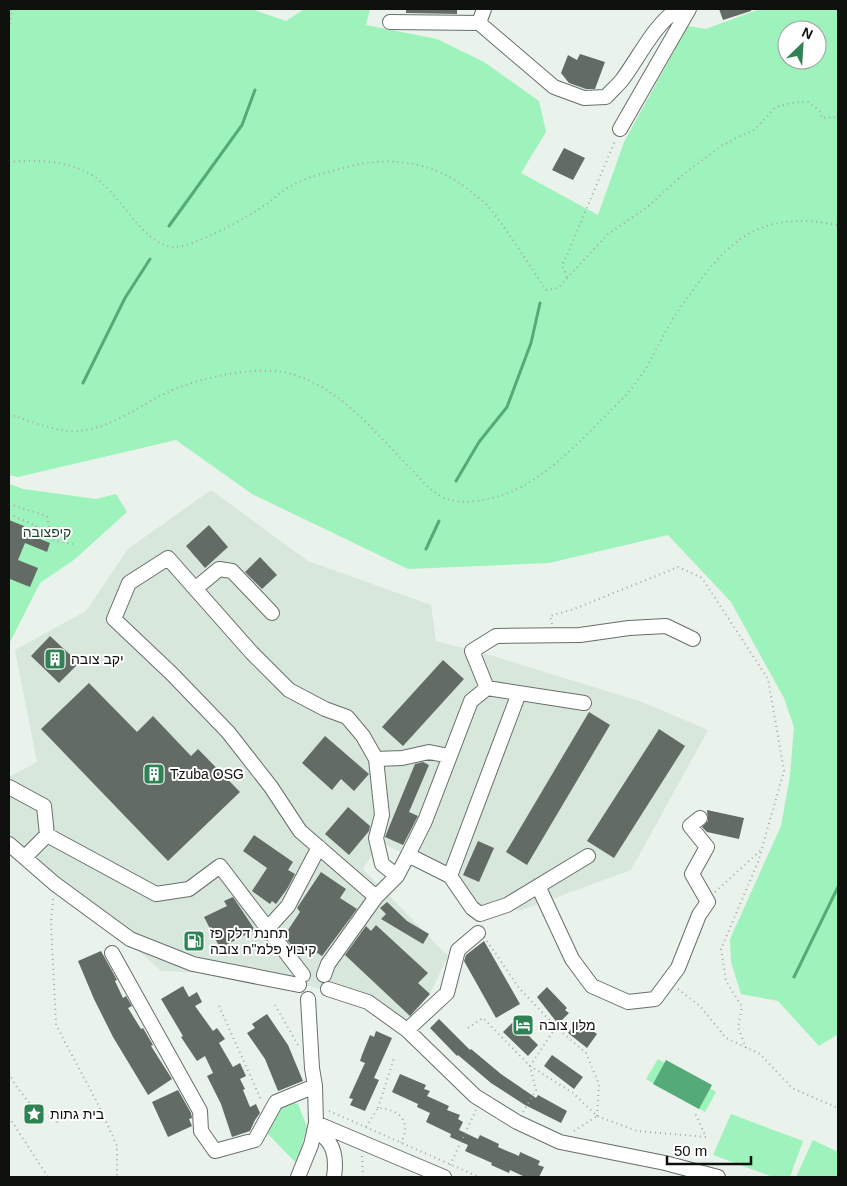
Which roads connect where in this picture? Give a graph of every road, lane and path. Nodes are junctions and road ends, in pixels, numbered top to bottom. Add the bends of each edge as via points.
1 (12, 9) edge
2 (484, 9) edge
3 (679, 9) edge
4 (689, 9) edge
5 (390, 22) dead end
6 (479, 23) junction
7 (9, 29) edge
8 (838, 119) edge
9 (620, 129) joint
10 (9, 162) edge
11 (838, 225) edge
12 (567, 277) junction
13 (9, 414) edge
14 (9, 504) edge
15 (9, 514) edge
16 (36, 526) junction
17 (51, 532) junction
18 (31, 541) dead end
19 (73, 544) dead end
20 (195, 589) junction
21 (272, 613) dead end
22 (554, 636) junction
23 (693, 639) dead end
24 (487, 688) junction
25 (519, 693) junction
26 (584, 703) dead end
27 (449, 756) junction
28 (376, 759) junction
29 (9, 787) edge
30 (700, 818) dead end
31 (46, 836) junction
32 (9, 844) edge
33 (319, 847) junction
34 (760, 851) junction
35 (408, 855) junction
36 (588, 856) dead end
37 (25, 857) junction
38 (397, 876) junction
39 (450, 876) junction
40 (55, 884) junction
41 (538, 886) junction
42 (376, 897) junction
43 (708, 902) junction
44 (268, 928) junction
45 (478, 933) joint
46 (112, 953) dead end
47 (324, 975) junction
48 (301, 980) junction
49 (668, 981) junction
50 (328, 989) junction
51 (308, 999) junction
52 (275, 1005) dead end
53 (219, 1006) dead end
54 (556, 1027) junction
55 (468, 1028) dead end
56 (407, 1030) junction
57 (298, 1044) dead end
58 (746, 1048) junction
59 (394, 1058) dead end
60 (530, 1066) junction
61 (9, 1073) edge
62 (315, 1086) junction
63 (481, 1100) junction
64 (315, 1104) junction
65 (378, 1108) junction
66 (838, 1108) edge
67 (694, 1112) dead end
68 (269, 1115) junction
69 (9, 1116) edge
70 (597, 1116) junction
71 (517, 1122) junction
72 (59, 1123) dead end
73 (315, 1127) junction
74 (366, 1127) junction
75 (560, 1142) junction
76 (363, 1143) junction
77 (401, 1143) junction
78 (447, 1171) edge
79 (300, 1175) edge
80 (48, 1177) edge
81 (117, 1177) edge
82 (334, 1177) edge
83 (363, 1177) edge
84 (479, 1177) edge
85 (718, 1177) edge

1 - 7 path
2 - 6 street
3 - 6 street via 644,45 606,97 584,98 554,87
4 - 9 street
5 - 6 street
8 - 12 path via 822,118 820,111 808,102 776,107 753,131 721,146 646,208 608,234
9 - 12 path via 562,265
10 - 12 path via 73,166 91,174 109,189 147,235 175,247 208,237 303,179 382,160 408,163 432,168 456,180 487,205 546,290 558,288
11 - 13 path via 787,220 750,232 728,247 671,321 634,385 594,429 525,485 486,499 458,502 446,499 428,487 354,411 314,383 293,374 251,371 202,379 90,429 67,431
14 - 17 path via 47,516
15 - 16 path
16 - 17 path
16 - 18 path
17 - 19 path via 52,540
20 - 21 street via 219,569 232,571
20 - 28 street via 289,690 347,717
20 - 33 street via 168,558 129,582 114,619 228,732 300,831
22 - 23 street via 666,626
22 - 24 street via 496,636 472,651
22 - 34 path via 550,616 678,567 702,578 768,679 784,771
24 - 25 street
24 - 27 street via 471,701
25 - 26 street
25 - 39 street
27 - 28 street via 429,752
27 - 35 street via 425,821
28 - 38 street via 382,815 376,838 382,864
29 - 31 street via 44,806
30 - 43 street via 690,826 707,847 692,874
31 - 37 street
31 - 44 street via 156,894 189,888 220,866
32 - 37 street
33 - 42 street
33 - 44 street via 288,906
34 - 43 path via 711,895
34 - 58 path via 721,949 726,982 742,1007 738,1027
35 - 38 street
35 - 39 street
36 - 41 street
37 - 40 street
38 - 42 street
39 - 41 street via 472,908 480,914 507,905
40 - 48 street via 130,939 162,952 193,964
40 - 81 path via 51,922 56,1025 117,1146
41 - 49 street via 572,960 592,986 628,1002 655,999
42 - 47 street via 328,964
43 - 49 street via 699,915 678,968
44 - 48 street
45 - 54 path via 519,988
45 - 56 street via 458,950 446,993
46 - 68 street via 200,1111 201,1131 215,1151 255,1140
47 - 48 street via 312,971
47 - 50 street
48 - 51 street via 301,993
49 - 58 path via 700,1006 726,1038
50 - 51 street via 320,998
50 - 56 street via 368,1002
51 - 62 street
52 - 57 path
53 - 68 path
54 - 60 path
54 - 70 path via 586,1053 598,1084
55 - 60 path via 483,1018
56 - 63 street
58 - 66 path via 760,1054 792,1088
59 - 65 path
60 - 70 path via 573,1093
60 - 71 path via 536,1090
61 - 72 path via 33,1108
62 - 64 street
62 - 68 street via 276,1102
63 - 71 street
63 - 78 path
64 - 73 street
64 - 74 path
65 - 74 path
65 - 77 path via 390,1109 403,1118 406,1128
67 - 70 path via 706,1137 637,1131
69 - 80 path
70 - 75 path
71 - 75 street
73 - 76 street
73 - 79 street
73 - 82 street via 334,1148
74 - 77 path
75 - 85 street via 665,1162
76 - 78 street
76 - 83 path
77 - 78 path
78 - 84 path

